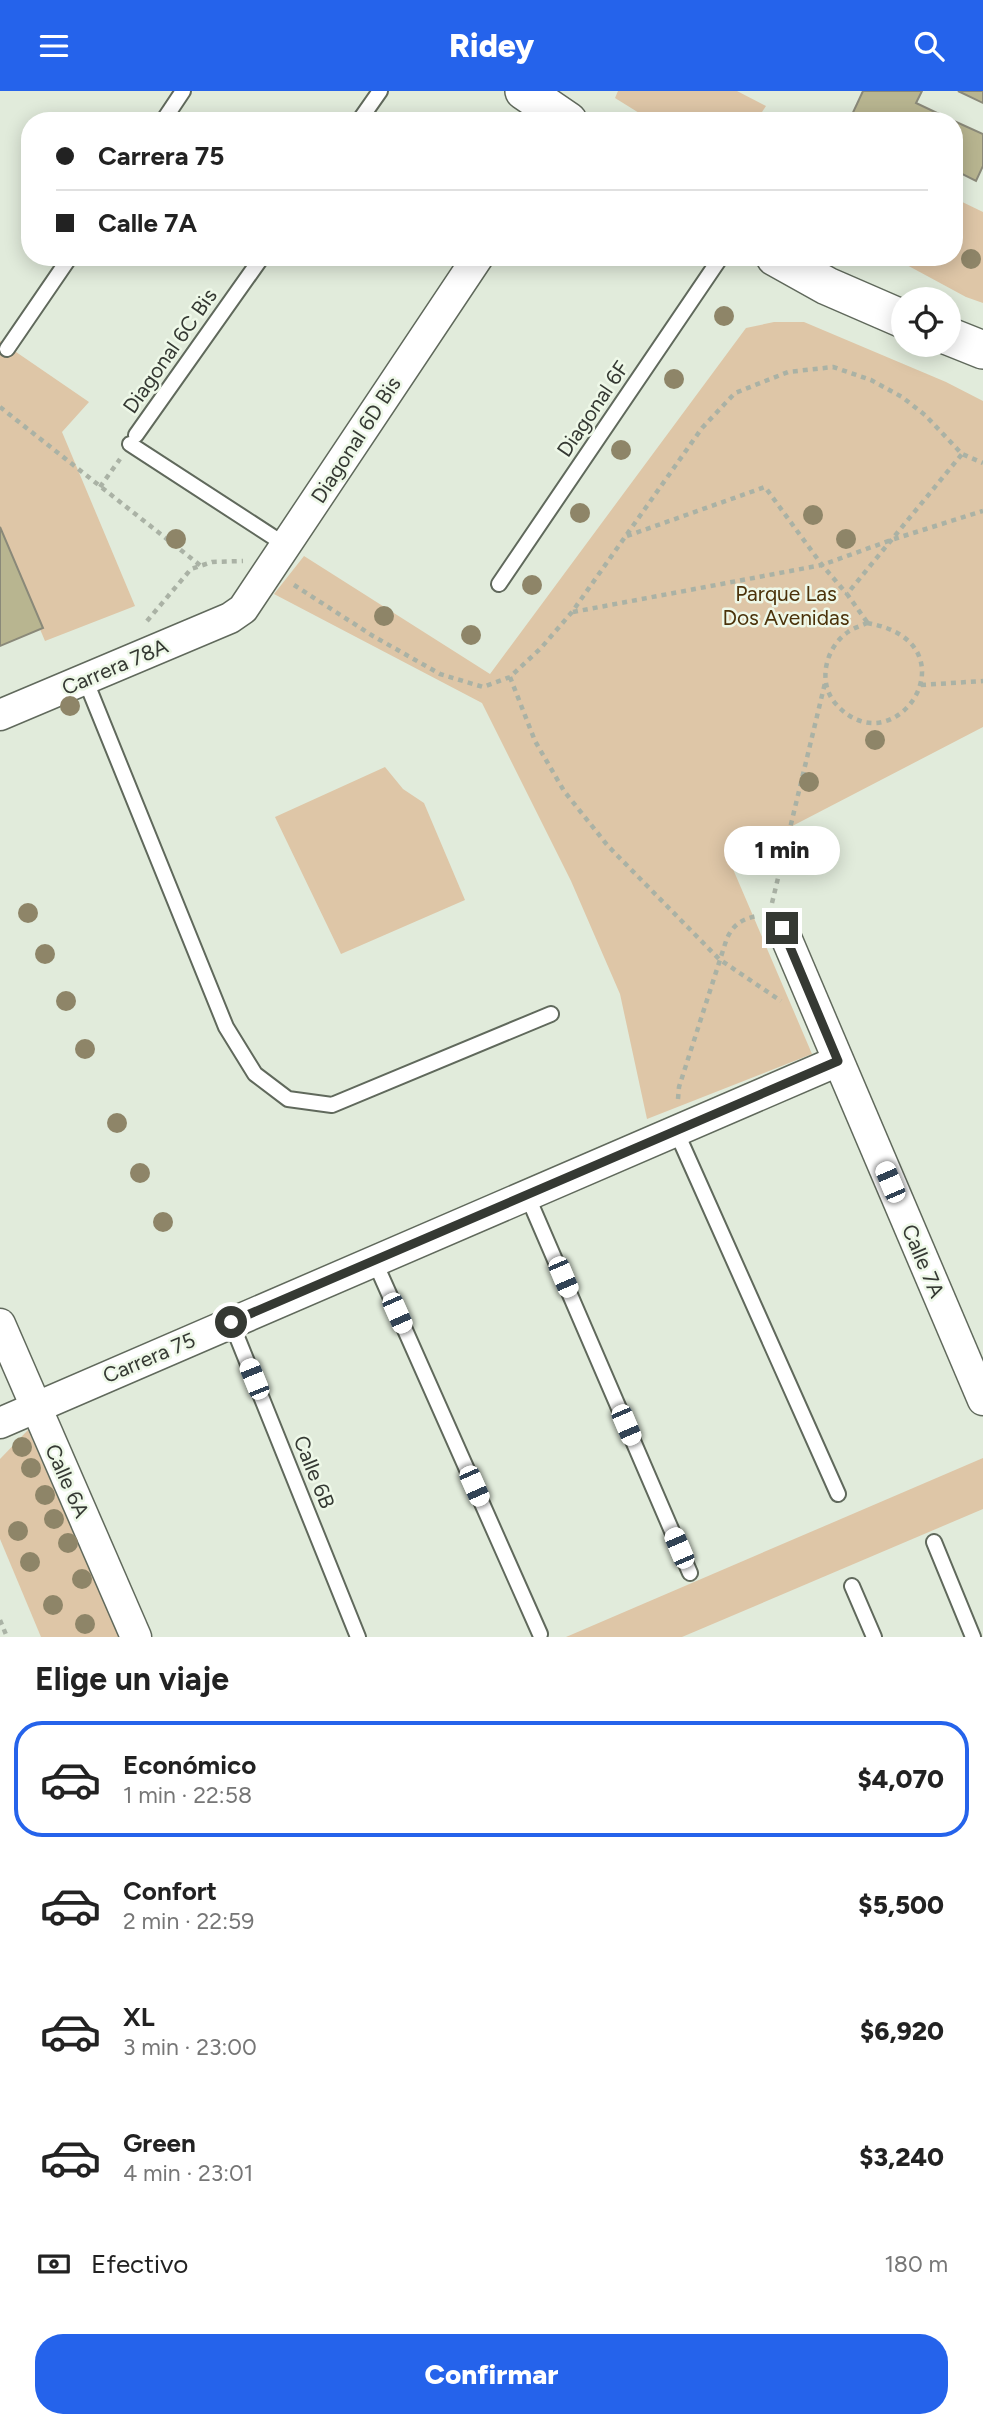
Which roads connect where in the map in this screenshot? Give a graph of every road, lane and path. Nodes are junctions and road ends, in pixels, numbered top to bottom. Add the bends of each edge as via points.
1 (183, 91) edge
2 (380, 91) edge
3 (524, 91) edge
4 (169, 112) edge
5 (365, 112) edge
6 (555, 112) edge
7 (64, 266) edge
8 (256, 266) edge
9 (472, 266) edge
10 (716, 266) edge
11 (791, 266) edge
12 (891, 314) edge
13 (961, 342) edge
14 (7, 349) dead end
15 (983, 350) edge
16 (0, 407) edge
17 (962, 454) dead end
18 (983, 511) edge
19 (626, 537) dead end
20 (894, 539) junction
21 (287, 546) junction
22 (822, 565) junction
23 (201, 566) dead end
24 (499, 584) dead end
25 (847, 594) junction
26 (572, 612) dead end
27 (230, 618) joint
28 (867, 623) junction
29 (510, 677) dead end
30 (85, 679) junction
31 (825, 681) junction
32 (983, 681) edge
33 (921, 685) junction
34 (0, 715) edge
35 (775, 923) junction
36 (719, 959) junction
37 (782, 1002) dead end
38 (551, 1014) dead end
39 (838, 1061) junction
40 (676, 1131) junction
41 (527, 1195) junction
42 (374, 1260) junction
43 (231, 1322) junction
44 (0, 1324) edge
45 (983, 1400) edge
46 (35, 1406) junction
47 (0, 1423) edge
48 (838, 1494) dead end
49 (934, 1542) dead end
50 (690, 1573) dead end
51 (852, 1586) dead end
52 (0, 1621) edge
53 (540, 1634) dead end
54 (7, 1637) edge
55 (136, 1637) edge
56 (358, 1637) edge
57 (874, 1637) edge
58 (973, 1637) edge

1 - 4 lane
2 - 5 lane
3 - 6 street
7 - 14 lane
8 - 21 lane, Diagonal 6C Bis via 133,440
9 - 21 street, Diagonal 6D Bis
10 - 24 lane, Diagonal 6F
11 - 12 street
13 - 15 street
16 - 23 path
17 - 20 path
18 - 20 path
19 - 22 path via 765,487
20 - 22 path
20 - 25 path
21 - 27 street, Diagonal 6D Bis via 243,609
22 - 25 path
22 - 26 path
25 - 28 path
27 - 30 street, Carrera 78A
28 - 31 path via 834,645 826,662
28 - 33 path via 902,634 915,648 922,666
29 - 36 path via 535,741 564,791 608,846
30 - 34 street, Carrera 78A
30 - 38 lane via 226,1027 255,1074 288,1099 331,1105
31 - 33 path via 832,699 845,713 862,721 881,722 899,715 913,702
31 - 35 path
32 - 33 path
35 - 36 path via 756,916 744,919 732,928
35 - 39 street, Calle 7A
36 - 37 path
36 - 40 path via 679,1087
39 - 40 street, Carrera 75
39 - 45 street, Calle 7A
40 - 41 street, Carrera 75
40 - 48 lane
41 - 42 street, Carrera 75
41 - 50 lane
42 - 43 street, Carrera 75
42 - 53 lane
43 - 46 street, Carrera 75
43 - 56 lane, Calle 6B
44 - 46 street, Calle 6A
46 - 47 street, Carrera 75
46 - 55 street, Calle 6A
49 - 58 lane
51 - 57 lane
52 - 54 path

